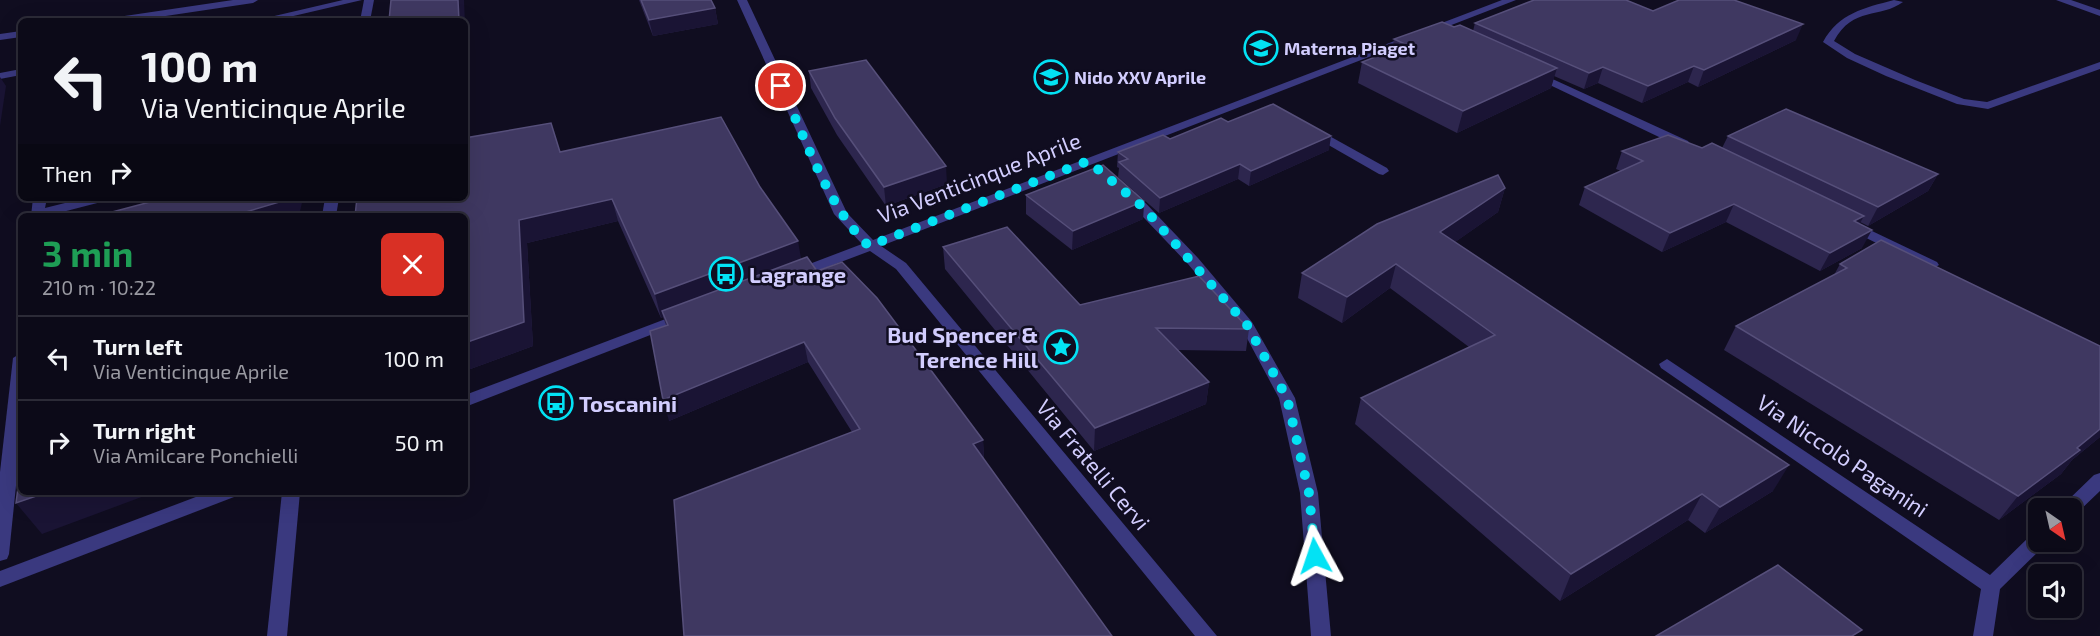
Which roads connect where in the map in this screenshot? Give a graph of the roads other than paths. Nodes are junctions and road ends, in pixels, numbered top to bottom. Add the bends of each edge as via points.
1 (253, 0) edge
2 (357, 0) edge
3 (369, 0) edge
4 (742, 0) edge
5 (1511, 0) edge
6 (2061, 0) edge
7 (1898, 2) dead end
8 (2100, 13) edge
9 (131, 18) edge
10 (272, 18) edge
11 (366, 18) edge
12 (1436, 29) junction
13 (18, 34) edge
14 (0, 37) edge
15 (1455, 38) edge
16 (2100, 65) edge
17 (1525, 70) edge
18 (18, 73) edge
19 (0, 76) edge
20 (1254, 98) junction
21 (1270, 107) edge
22 (1299, 123) edge
23 (1696, 149) edge
24 (1088, 161) junction
25 (1383, 171) dead end
26 (1102, 172) edge
27 (1118, 186) edge
28 (89, 201) edge
29 (45, 213) edge
30 (1834, 217) edge
31 (869, 246) junction
32 (1940, 269) edge
33 (787, 278) edge
34 (698, 312) edge
35 (1667, 364) dead end
36 (18, 386) edge
37 (468, 400) edge
38 (2100, 480) edge
39 (220, 495) edge
40 (291, 495) edge
41 (2081, 498) edge
42 (2028, 550) edge
43 (0, 554) edge
44 (0, 579) edge
45 (1991, 586) junction
46 (277, 636) edge
47 (1207, 636) edge
48 (1321, 636) edge
49 (1983, 636) edge

1 - 9 street
2 - 10 street
3 - 11 street
4 - 31 street, Via Fratelli Cervi via 841,214
5 - 12 street, Via Venticinque Aprile
6 - 8 street
7 - 16 street via 1840,22 1828,42 1832,48 1979,106 1998,103
12 - 15 street
12 - 20 street, Via Venticinque Aprile
13 - 14 street
17 - 23 street
18 - 19 street
20 - 21 street
20 - 24 street, Via Venticinque Aprile
22 - 25 street
24 - 26 street
24 - 31 street, Via Venticinque Aprile
27 - 48 street via 1143,207 1247,325 1287,398 1309,493
28 - 29 street
30 - 32 street
31 - 33 street, Via Venticinque Aprile
31 - 47 street, Via Fratelli Cervi via 901,266
34 - 37 street
35 - 45 street, Via Niccolò Paganini
36 - 43 street
38 - 41 street
39 - 44 street
40 - 46 street
42 - 45 street
45 - 49 street

